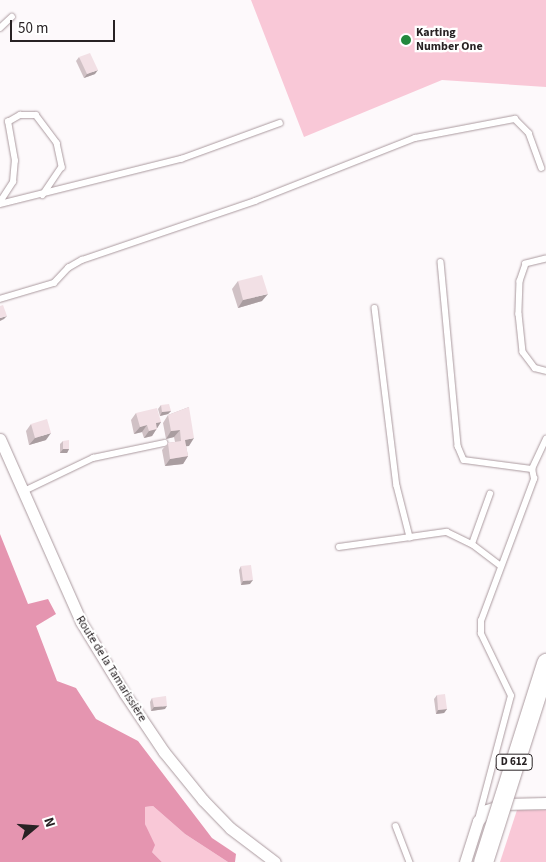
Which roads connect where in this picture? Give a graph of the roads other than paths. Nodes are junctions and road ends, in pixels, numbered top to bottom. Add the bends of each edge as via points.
1 (12, 17) dead end
2 (0, 28) edge
3 (280, 123) dead end
4 (542, 168) dead end
5 (43, 195) junction
6 (0, 203) edge
7 (546, 259) edge
8 (441, 262) dead end
9 (0, 299) edge
10 (375, 308) dead end
11 (546, 371) edge
12 (0, 439) edge
13 (546, 439) edge
14 (164, 443) dead end
15 (532, 469) junction
16 (22, 492) junction
17 (490, 494) dead end
18 (410, 537) junction
19 (472, 544) junction
20 (339, 547) dead end
21 (500, 565) junction
22 (546, 663) edge
23 (546, 803) edge
24 (478, 820) junction
25 (396, 826) dead end
26 (276, 862) edge
27 (410, 862) edge
28 (464, 862) edge
29 (483, 862) edge

1 - 2 lane
3 - 5 lane via 181,159
4 - 9 lane via 529,133 515,119 416,138 255,201 82,260 68,268 54,283
5 - 6 lane
5 - 6 lane via 62,167 57,143 36,115 20,115 8,122 14,161 13,182
7 - 11 lane via 526,264 520,281 519,314 523,352 534,368
8 - 15 lane via 458,446 464,460
10 - 18 lane via 397,486
12 - 16 street, Route de la Tamarissière
13 - 15 lane
14 - 16 lane via 93,458
15 - 21 lane via 534,479
16 - 26 street, Route de la Tamarissière via 81,622 164,752 230,828
17 - 19 lane
18 - 19 lane via 447,532
18 - 20 lane
19 - 21 lane
21 - 24 lane via 481,621 481,634 511,696
22 - 29 highway, D 612, bridge
23 - 24 street via 504,804 487,810
24 - 28 street
25 - 27 lane

